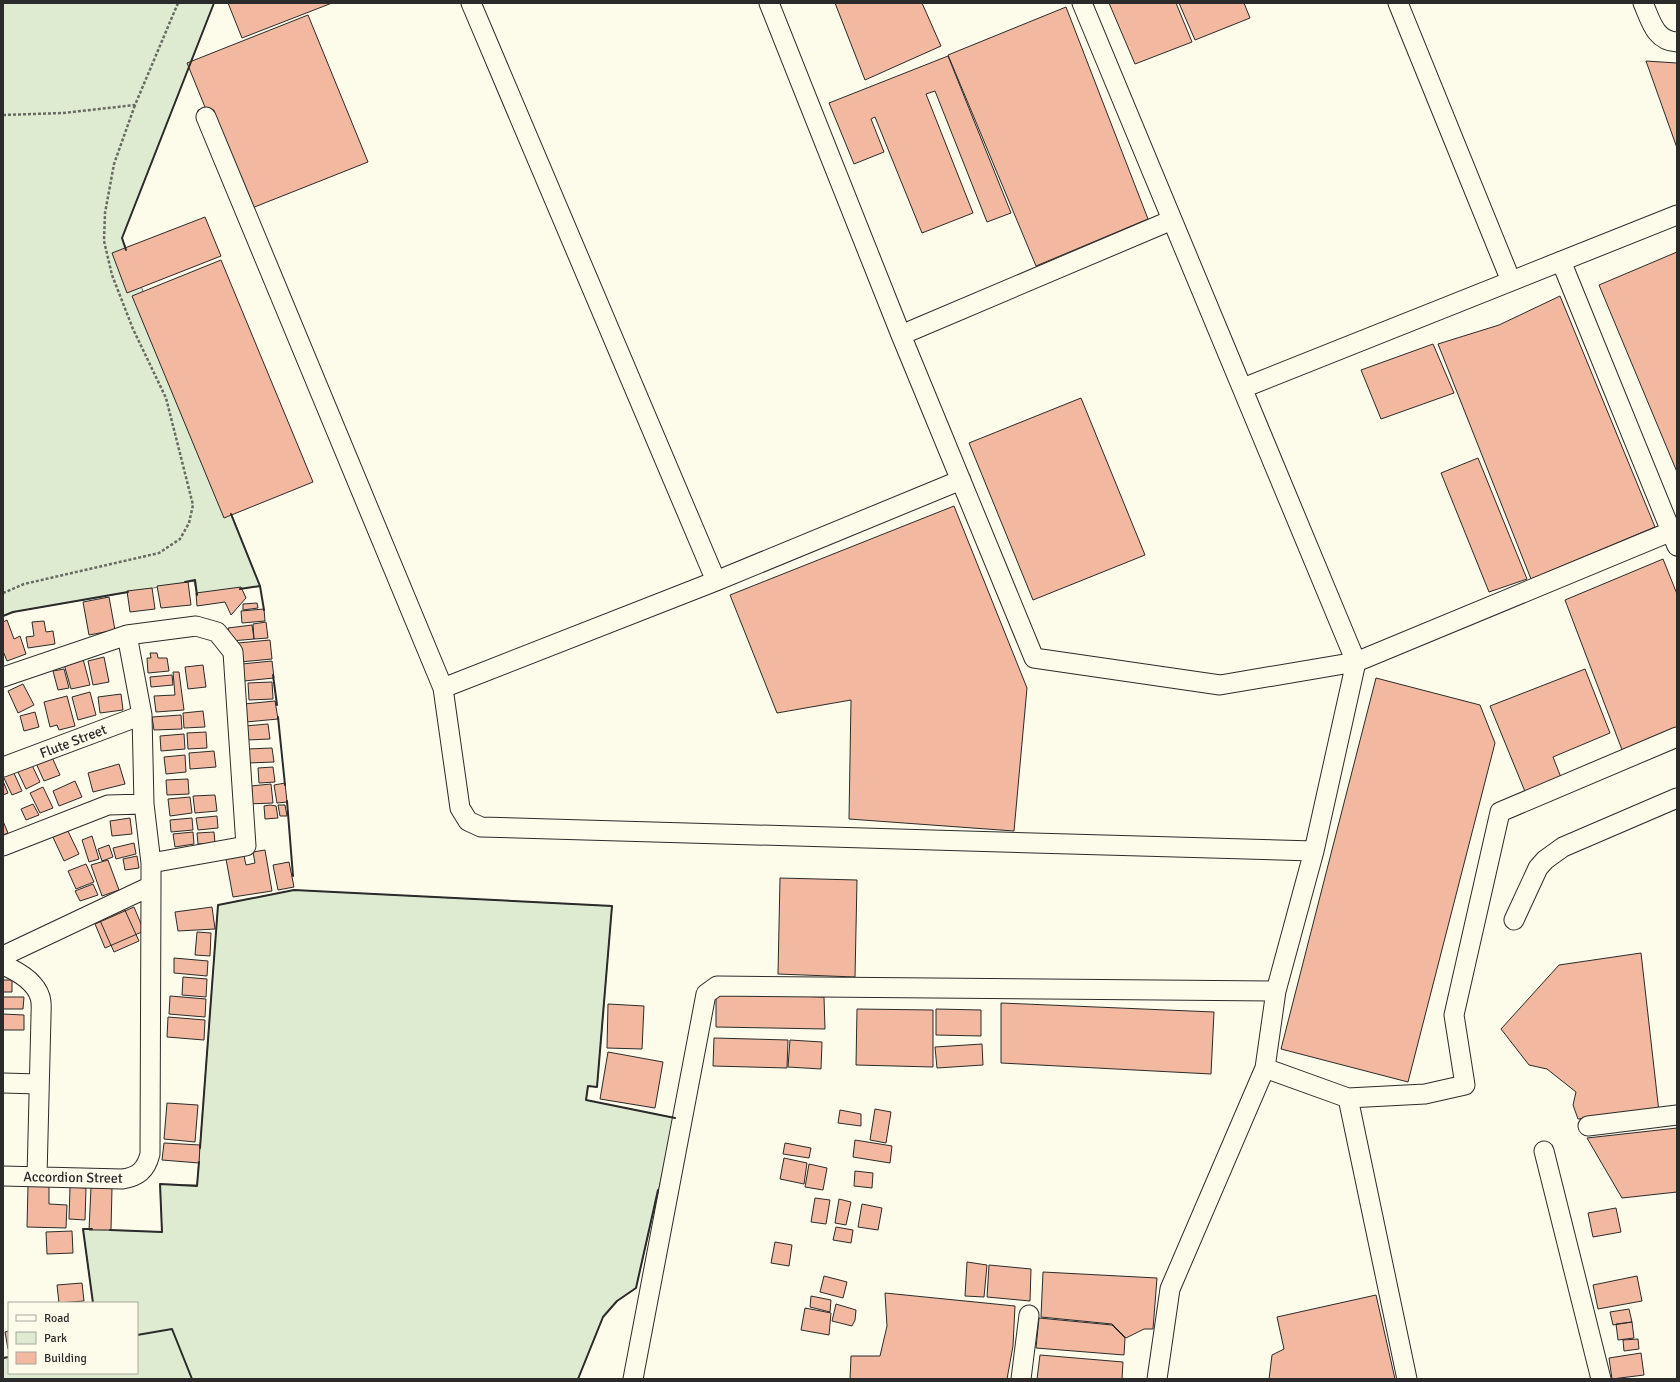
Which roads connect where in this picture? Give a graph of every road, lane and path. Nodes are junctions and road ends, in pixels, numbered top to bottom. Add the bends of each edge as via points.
1 (178, 3) edge
2 (471, 3) edge
3 (769, 3) edge
4 (1082, 3) edge
5 (1398, 3) edge
6 (1644, 3) edge
7 (1677, 42) edge
8 (135, 105) junction
9 (3, 115) edge
10 (206, 117) dead end
11 (1677, 215) edge
12 (1172, 220) junction
13 (1561, 261) junction
14 (1511, 281) junction
15 (901, 335) junction
16 (1243, 388) junction
17 (961, 480) junction
18 (1675, 535) edge
19 (716, 581) junction
20 (3, 592) edge
21 (127, 635) junction
22 (1356, 662) junction
23 (3, 677) edge
24 (443, 688) junction
25 (142, 715) junction
26 (1677, 737) edge
27 (3, 768) edge
28 (1677, 798) edge
29 (144, 804) junction
30 (3, 846) edge
31 (1314, 852) junction
32 (151, 863) junction
33 (151, 886) junction
34 (1514, 920) dead end
35 (3, 956) edge
36 (3, 965) edge
37 (1276, 991) junction
38 (1265, 1068) junction
39 (3, 1083) edge
40 (39, 1084) junction
41 (1348, 1098) junction
42 (1677, 1115) edge
43 (1588, 1126) dead end
44 (1544, 1151) dead end
45 (3, 1176) edge
46 (37, 1176) junction
47 (1029, 1315) dead end
48 (633, 1379) edge
49 (1021, 1379) edge
50 (1157, 1379) edge
51 (1407, 1379) edge
52 (1601, 1379) edge

1 - 8 path
2 - 19 street
3 - 15 street
4 - 12 street
5 - 14 street
6 - 7 street via 1657,33 1666,40
8 - 9 path
8 - 20 path via 114,164 105,213 104,241 112,275 133,330 166,398 193,505 189,523 180,539 159,553 24,584
10 - 24 street
11 - 13 street
12 - 15 street
12 - 16 street
13 - 14 street
13 - 18 street
14 - 16 street
15 - 17 street
16 - 22 street
17 - 19 street
17 - 22 street via 1034,658 1220,685
18 - 22 street
19 - 24 street
21 - 23 street
21 - 25 street
21 - 32 street via 196,626 217,632 233,652 246,846
22 - 31 street
24 - 31 street via 460,808 468,821 481,827
25 - 27 street, Flute Street
25 - 29 street
26 - 41 street via 1500,812 1454,1015 1465,1085 1425,1094
28 - 34 street via 1563,847 1545,860 1531,882
29 - 30 street via 108,805
29 - 32 street
31 - 37 street
32 - 33 street
33 - 35 street
33 - 46 street, Accordion Street via 150,1154 147,1164 141,1172 122,1179
36 - 40 street via 30,982 40,997
37 - 38 street
37 - 48 street via 717,986 706,994
38 - 41 street
38 - 50 street via 1170,1289
39 - 40 street
40 - 46 street
41 - 51 street
42 - 43 street
44 - 52 street
45 - 46 street, Accordion Street
47 - 49 street

